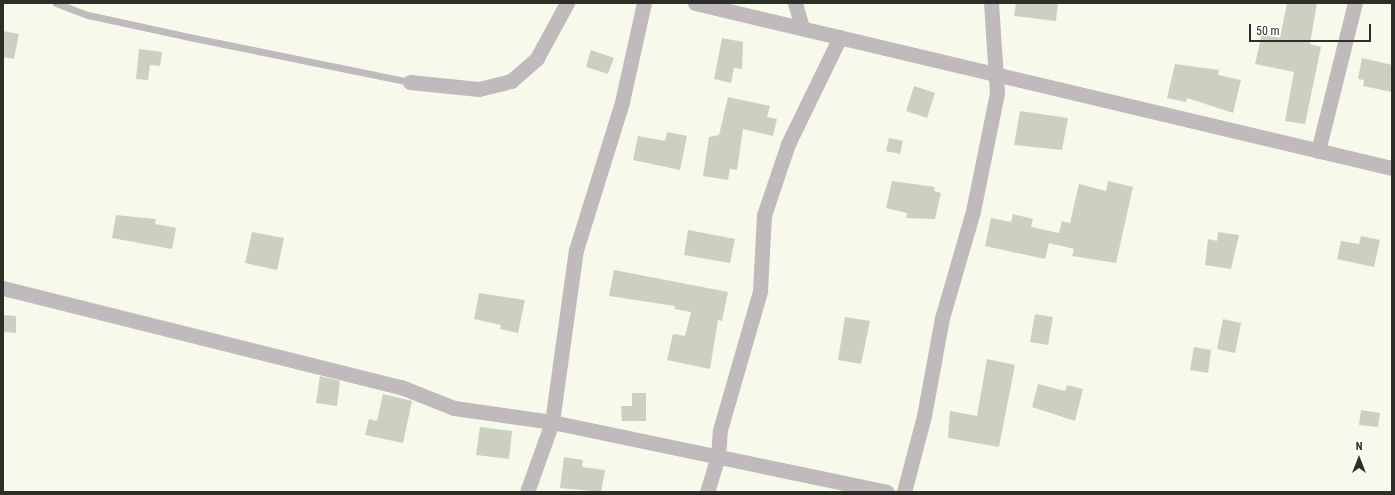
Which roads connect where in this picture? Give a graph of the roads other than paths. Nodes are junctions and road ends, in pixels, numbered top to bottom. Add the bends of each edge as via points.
1 (56, 3) edge
2 (567, 3) edge
3 (644, 3) edge
4 (695, 3) edge
5 (795, 3) edge
6 (991, 3) edge
7 (1355, 3) edge
8 (802, 28) junction
9 (840, 37) junction
10 (998, 75) junction
11 (410, 82) joint
12 (1318, 151) junction
13 (1392, 168) edge
14 (3, 288) edge
15 (552, 422) junction
16 (718, 457) junction
17 (527, 492) edge
18 (707, 492) edge
19 (887, 492) edge
20 (904, 492) edge

1 - 11 lane via 88,15 189,38
2 - 11 street via 537,58 512,81 479,89
3 - 15 street via 622,102 576,250
4 - 8 street
5 - 8 street
6 - 10 street
7 - 12 street
8 - 9 street
9 - 10 street
9 - 16 street via 788,144 764,215 760,291 720,430
10 - 12 street
10 - 20 street via 973,211 942,318 924,416
12 - 13 street
14 - 15 street via 401,387 454,408
15 - 16 street
15 - 17 street
16 - 18 street
16 - 19 street

